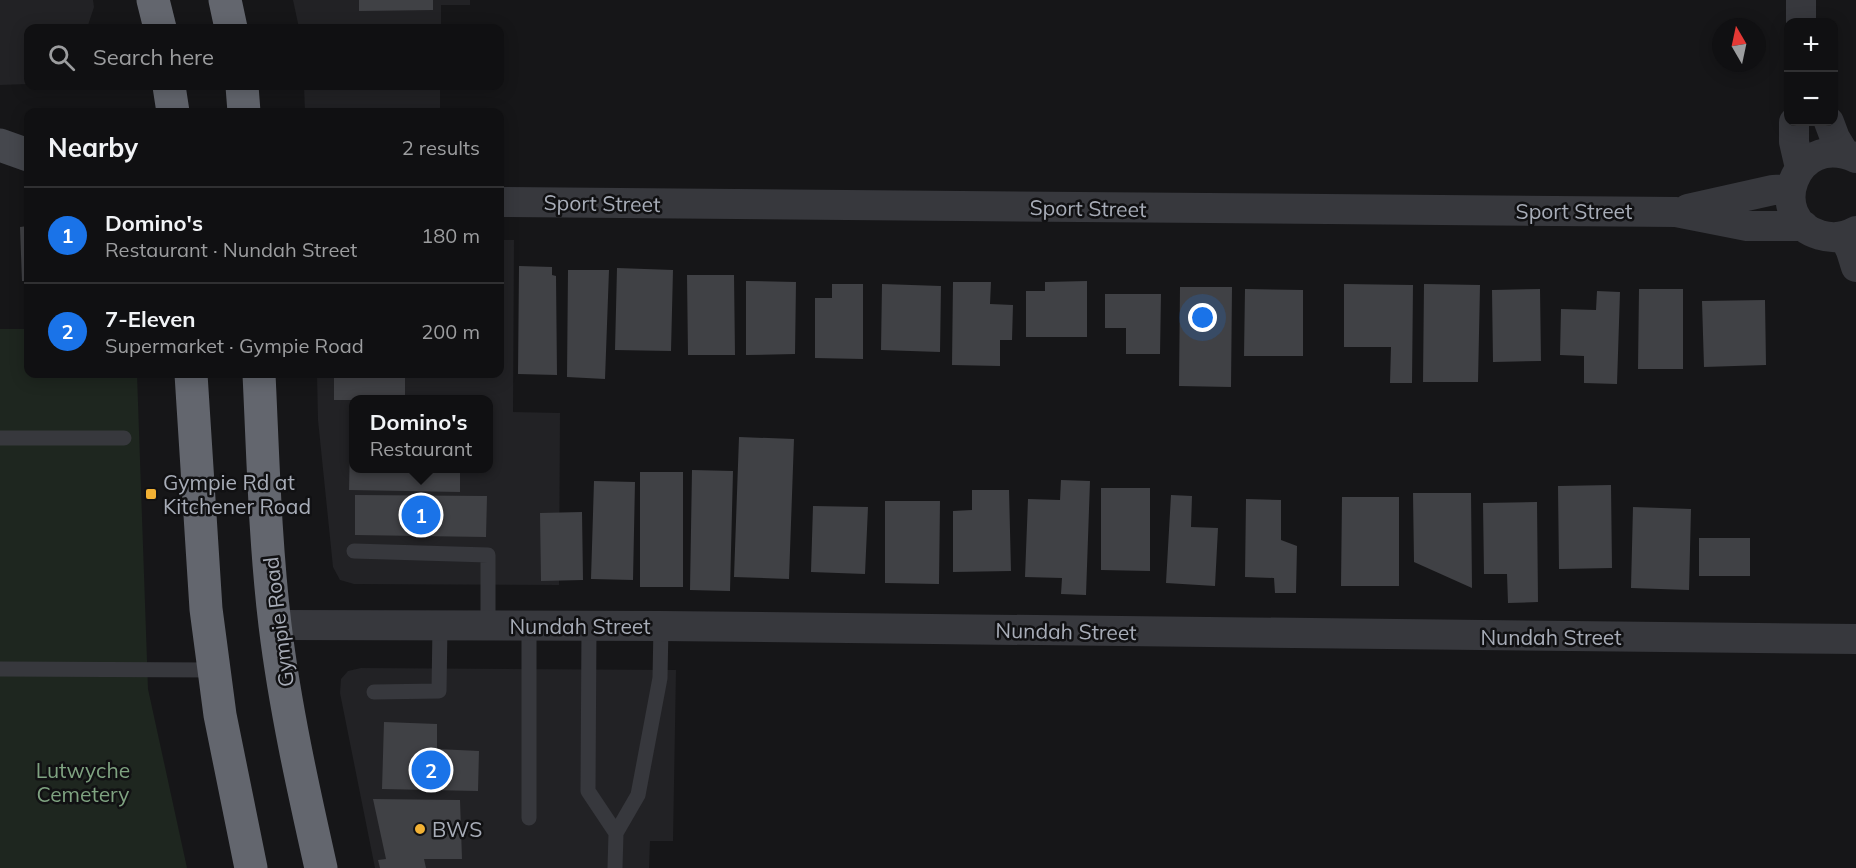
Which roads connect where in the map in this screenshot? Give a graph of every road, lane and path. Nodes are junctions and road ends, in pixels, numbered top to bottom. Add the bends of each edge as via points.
1 (153, 0) edge
2 (225, 0) edge
3 (1801, 0) edge
4 (1801, 18) edge
5 (159, 24) edge
6 (230, 24) edge
7 (170, 90) edge
8 (242, 90) edge
9 (172, 108) edge
10 (244, 108) edge
11 (1794, 126) edge
12 (1830, 126) edge
13 (24, 131) edge
14 (0, 139) edge
15 (0, 145) edge
16 (24, 154) edge
17 (1850, 155) edge
18 (1795, 179) junction
19 (504, 202) edge
20 (1676, 212) junction
21 (1804, 226) junction
22 (1850, 234) edge
23 (1856, 267) edge
24 (191, 378) edge
25 (259, 378) edge
26 (0, 438) edge
27 (124, 438) dead end
28 (354, 551) dead end
29 (275, 625) junction
30 (440, 626) junction
31 (488, 626) junction
32 (529, 626) junction
33 (662, 626) junction
34 (589, 627) junction
35 (1856, 639) edge
36 (0, 669) edge
37 (214, 670) junction
38 (374, 692) dead end
39 (529, 818) dead end
40 (616, 833) junction
41 (251, 868) edge
42 (321, 868) edge
43 (615, 868) edge

1 - 5 highway
2 - 6 highway
3 - 4 street
7 - 9 highway
8 - 10 highway
11 - 18 street
12 - 17 street
13 - 14 street
15 - 16 street
17 - 18 street via 1820,154 1809,159
18 - 20 street, Sport Street via 1773,190
18 - 21 street via 1791,203
19 - 20 street, Sport Street
20 - 21 street, Sport Street via 1747,226
21 - 22 street via 1830,238
22 - 23 street
24 - 37 highway via 201,551
25 - 29 highway, Gympie Road
26 - 27 lane
28 - 31 lane via 488,555
29 - 30 street, Nundah Street
29 - 42 highway, Gympie Road
30 - 31 street, Nundah Street
30 - 38 lane via 439,691
31 - 32 street, Nundah Street
32 - 34 street, Nundah Street
32 - 39 lane
33 - 34 street, Nundah Street
33 - 35 street, Nundah Street
33 - 40 lane via 660,678 638,795
34 - 40 lane via 588,791
36 - 37 lane
37 - 41 highway
40 - 43 lane

